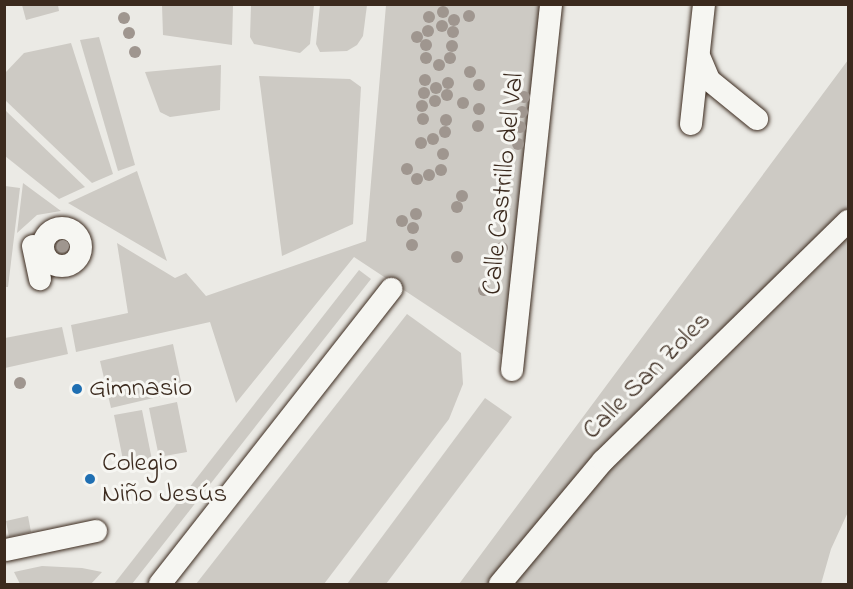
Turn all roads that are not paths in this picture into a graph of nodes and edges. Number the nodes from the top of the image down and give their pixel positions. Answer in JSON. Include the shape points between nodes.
{"nodes":[{"id":1,"x":551,"y":4,"type":"edge"},
{"id":2,"x":704,"y":4,"type":"edge"},
{"id":3,"x":699,"y":52,"type":"junction"},
{"id":4,"x":757,"y":119,"type":"dead end"},
{"id":5,"x":691,"y":124,"type":"dead end"},
{"id":6,"x":849,"y":221,"type":"edge"},
{"id":7,"x":33,"y":246,"type":"dead end"},
{"id":8,"x":40,"y":279,"type":"dead end"},
{"id":9,"x":391,"y":289,"type":"dead end"},
{"id":10,"x":512,"y":370,"type":"dead end"},
{"id":11,"x":96,"y":531,"type":"dead end"},
{"id":12,"x":6,"y":550,"type":"edge"},
{"id":13,"x":160,"y":585,"type":"edge"},
{"id":14,"x":500,"y":585,"type":"edge"}],
"edges":[{"from":1,"to":10,"type":"street","name":"Calle Castrillo del Val"},
{"from":2,"to":3,"type":"street"},
{"from":3,"to":4,"type":"street","via":[[709,80]]},
{"from":3,"to":5,"type":"street"},
{"from":6,"to":14,"type":"street","name":"Calle San Zoles","via":[[603,461]]},
{"from":7,"to":8,"type":"street"},
{"from":9,"to":13,"type":"street"},
{"from":11,"to":12,"type":"street"}]}
